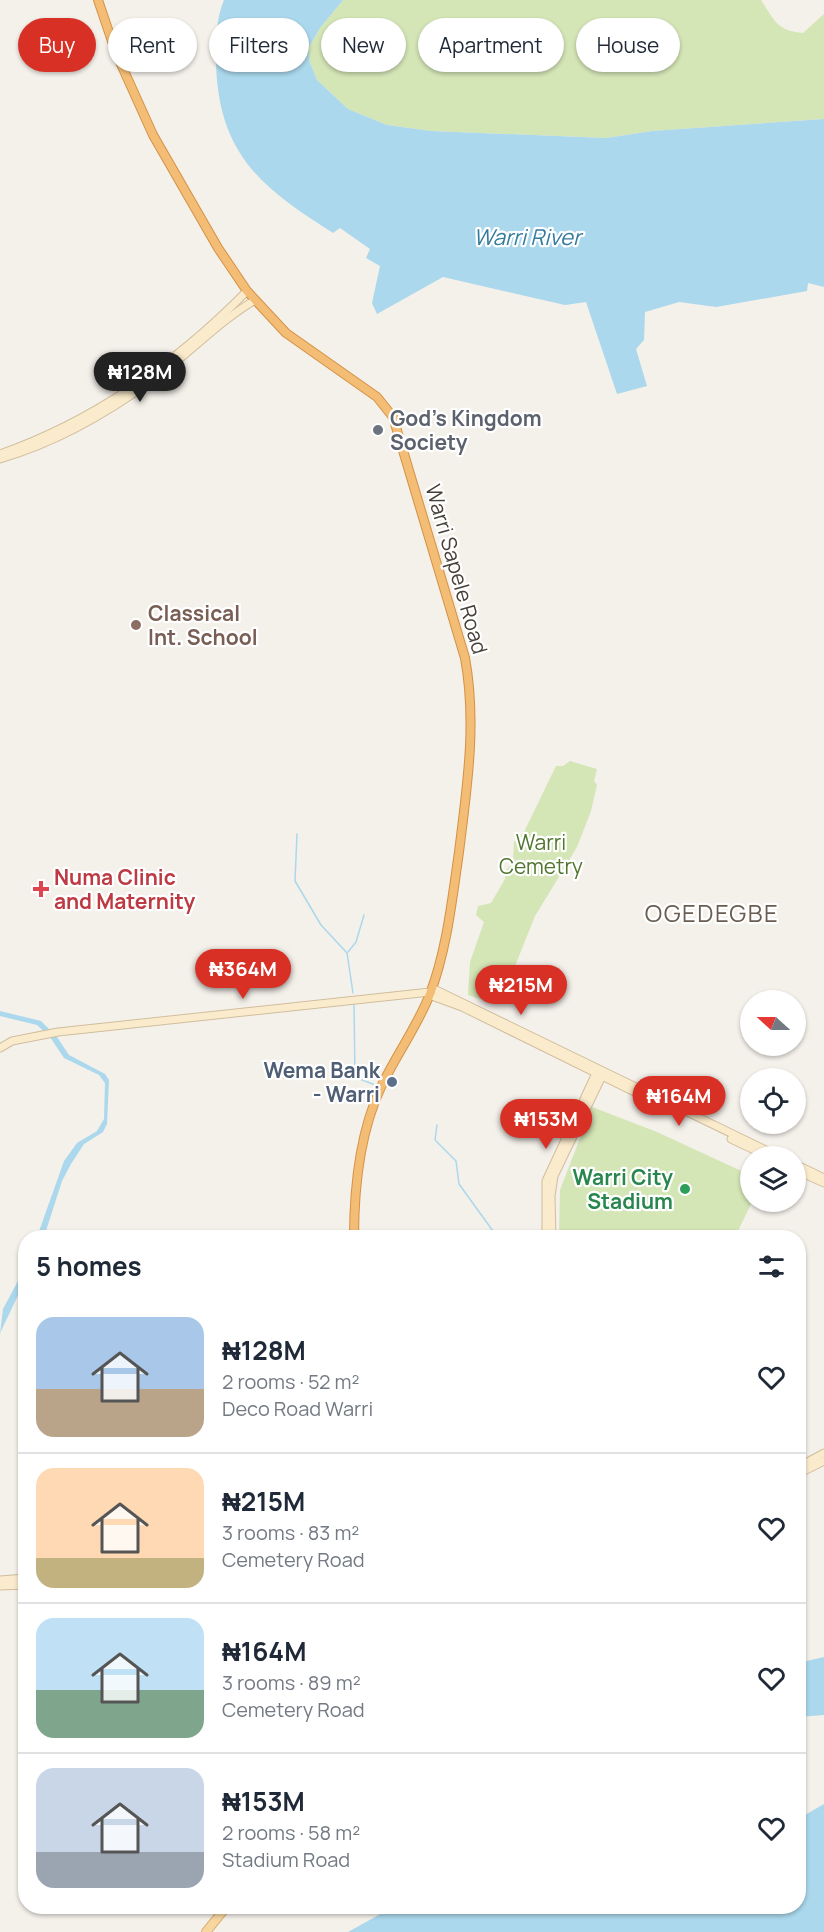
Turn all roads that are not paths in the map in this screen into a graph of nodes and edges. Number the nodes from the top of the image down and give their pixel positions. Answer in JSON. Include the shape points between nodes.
{"nodes":[{"id":1,"x":98,"y":0,"type":"edge"},
{"id":2,"x":247,"y":291,"type":"junction"},
{"id":3,"x":255,"y":300,"type":"junction"},
{"id":4,"x":0,"y":454,"type":"edge"},
{"id":5,"x":0,"y":459,"type":"edge"},
{"id":6,"x":430,"y":992,"type":"junction"},
{"id":7,"x":0,"y":1048,"type":"edge"},
{"id":8,"x":600,"y":1072,"type":"junction"},
{"id":9,"x":747,"y":1146,"type":"edge"},
{"id":10,"x":757,"y":1146,"type":"edge"},
{"id":11,"x":806,"y":1169,"type":"edge"},
{"id":12,"x":806,"y":1175,"type":"edge"},
{"id":13,"x":824,"y":1178,"type":"edge"},
{"id":14,"x":824,"y":1183,"type":"edge"},
{"id":15,"x":354,"y":1230,"type":"edge"},
{"id":16,"x":546,"y":1230,"type":"edge"},
{"id":17,"x":552,"y":1230,"type":"edge"},
{"id":18,"x":824,"y":1453,"type":"edge"},
{"id":19,"x":824,"y":1461,"type":"edge"},
{"id":20,"x":806,"y":1463,"type":"edge"},
{"id":21,"x":806,"y":1470,"type":"edge"},
{"id":22,"x":18,"y":1579,"type":"edge"},
{"id":23,"x":0,"y":1580,"type":"edge"},
{"id":24,"x":18,"y":1585,"type":"edge"},
{"id":25,"x":0,"y":1586,"type":"edge"},
{"id":26,"x":221,"y":1914,"type":"edge"},
{"id":27,"x":206,"y":1932,"type":"edge"}],
"edges":[{"from":1,"to":2,"type":"highway","name":"Warri Sapele Road","via":[[116,53],[153,135]]},
{"from":2,"to":3,"type":"highway","name":"Warri Sapele Road"},
{"from":2,"to":4,"type":"main road","via":[[118,398],[56,432]]},
{"from":3,"to":5,"type":"main road","via":[[121,402],[58,437]]},
{"from":3,"to":6,"type":"highway","name":"Warri Sapele Road","via":[[286,333],[387,407],[404,447],[461,642],[471,695],[471,750],[454,890],[441,959]]},
{"from":6,"to":7,"type":"main road","via":[[58,1032],[12,1041]]},
{"from":6,"to":8,"type":"main road"},
{"from":6,"to":15,"type":"highway","name":"Warri Sapele Road","via":[[381,1087],[368,1122],[355,1197]]},
{"from":8,"to":9,"type":"main road"},
{"from":8,"to":10,"type":"main road"},
{"from":8,"to":16,"type":"main road","via":[[546,1181]]},
{"from":8,"to":17,"type":"main road","via":[[554,1176]]},
{"from":11,"to":13,"type":"main road"},
{"from":12,"to":14,"type":"main road"},
{"from":18,"to":20,"type":"main road"},
{"from":19,"to":21,"type":"main road"},
{"from":22,"to":23,"type":"main road"},
{"from":24,"to":25,"type":"main road"},
{"from":26,"to":27,"type":"main road"}]}
